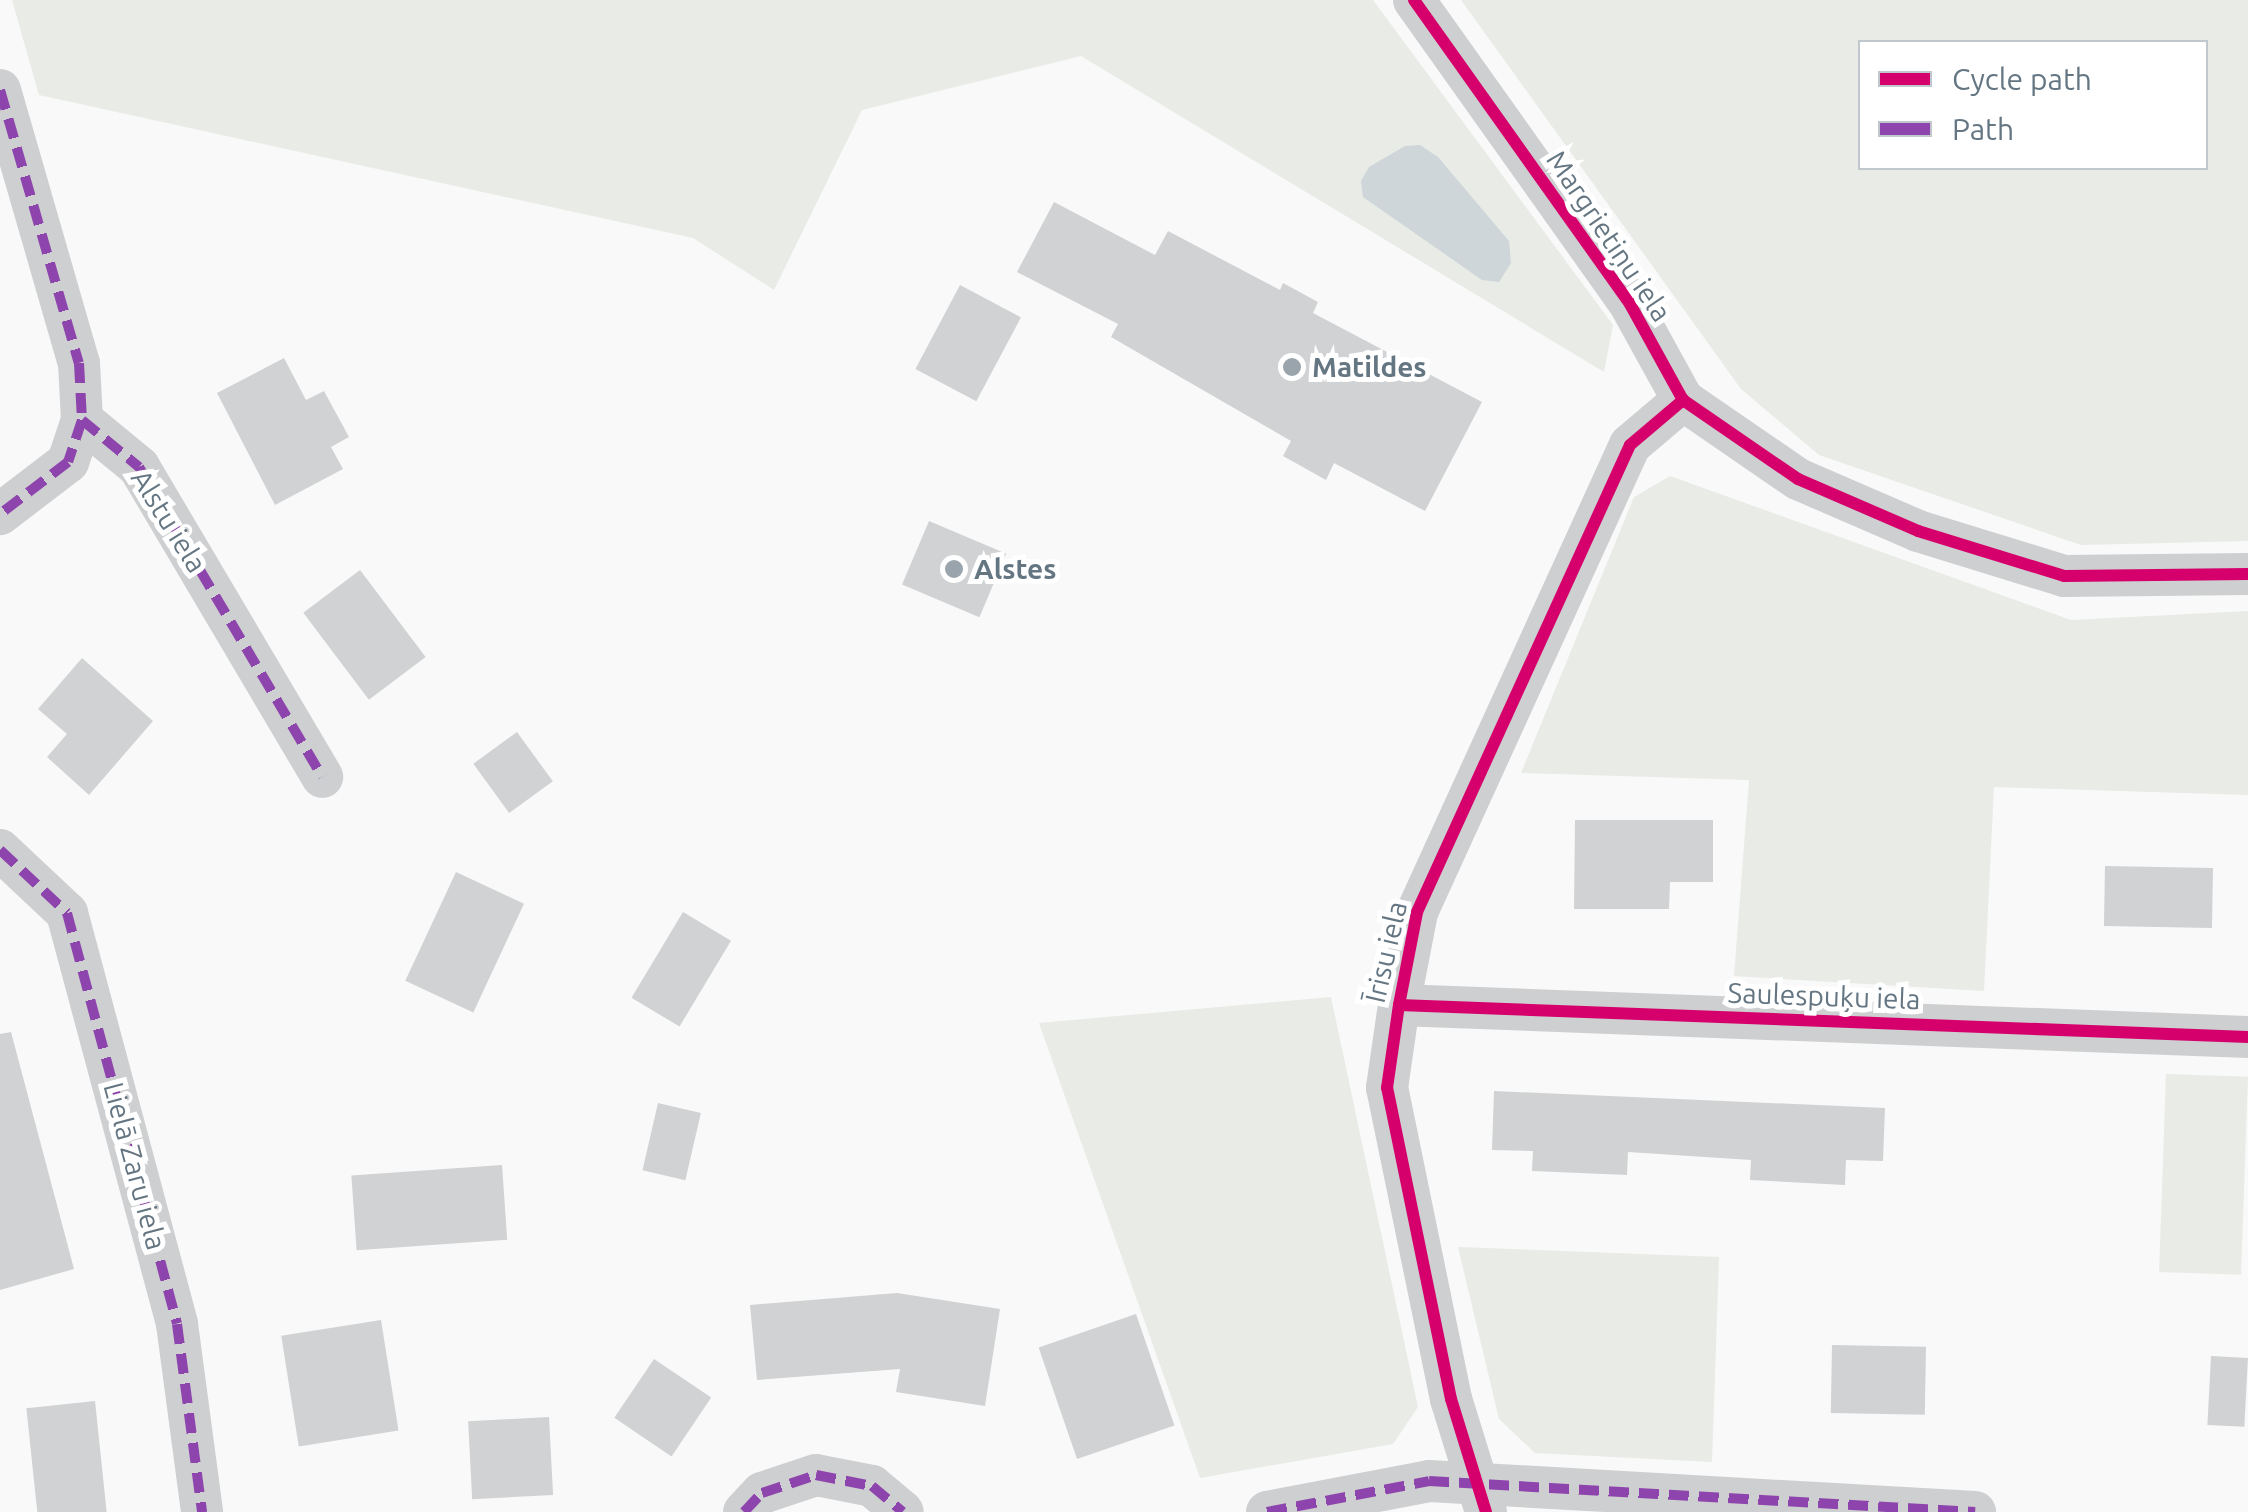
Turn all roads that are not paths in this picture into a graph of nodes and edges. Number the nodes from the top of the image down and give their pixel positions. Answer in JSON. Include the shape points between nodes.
{"nodes":[{"id":1,"x":1414,"y":0,"type":"edge"},
{"id":2,"x":0,"y":90,"type":"edge"},
{"id":3,"x":1682,"y":400,"type":"junction"},
{"id":4,"x":82,"y":420,"type":"junction"},
{"id":5,"x":0,"y":514,"type":"edge"},
{"id":6,"x":2248,"y":574,"type":"edge"},
{"id":7,"x":322,"y":777,"type":"dead end"},
{"id":8,"x":0,"y":850,"type":"edge"},
{"id":9,"x":1399,"y":1005,"type":"junction"},
{"id":10,"x":2248,"y":1037,"type":"edge"},
{"id":11,"x":1481,"y":1499,"type":"edge"},
{"id":12,"x":202,"y":1512,"type":"edge"},
{"id":13,"x":744,"y":1512,"type":"edge"},
{"id":14,"x":904,"y":1512,"type":"edge"},
{"id":15,"x":1266,"y":1512,"type":"edge"},
{"id":16,"x":1975,"y":1512,"type":"edge"}],
"edges":[{"from":1,"to":3,"type":"street","name":"Margrietiņu iela","via":[[1630,304]]},
{"from":2,"to":4,"type":"street","via":[[78,363]]},
{"from":3,"to":6,"type":"street","name":"Margrietiņu iela","via":[[1798,479],[1918,531],[2064,576]]},
{"from":3,"to":9,"type":"street","name":"Īrisu iela","via":[[1630,445],[1417,912]]},
{"from":4,"to":5,"type":"street","via":[[68,462]]},
{"from":4,"to":7,"type":"street","name":"Alstu iela","via":[[139,467]]},
{"from":8,"to":12,"type":"street","name":"Lielā Zaru iela","via":[[67,914],[177,1324]]},
{"from":9,"to":10,"type":"street","name":"Saulespuķu iela"},
{"from":9,"to":11,"type":"street","name":"Īrisu iela","via":[[1386,1088],[1451,1399]]},
{"from":11,"to":15,"type":"street","via":[[1430,1481]]},
{"from":11,"to":16,"type":"street"},
{"from":13,"to":14,"type":"street","via":[[762,1493],[816,1475],[872,1486]]}]}
